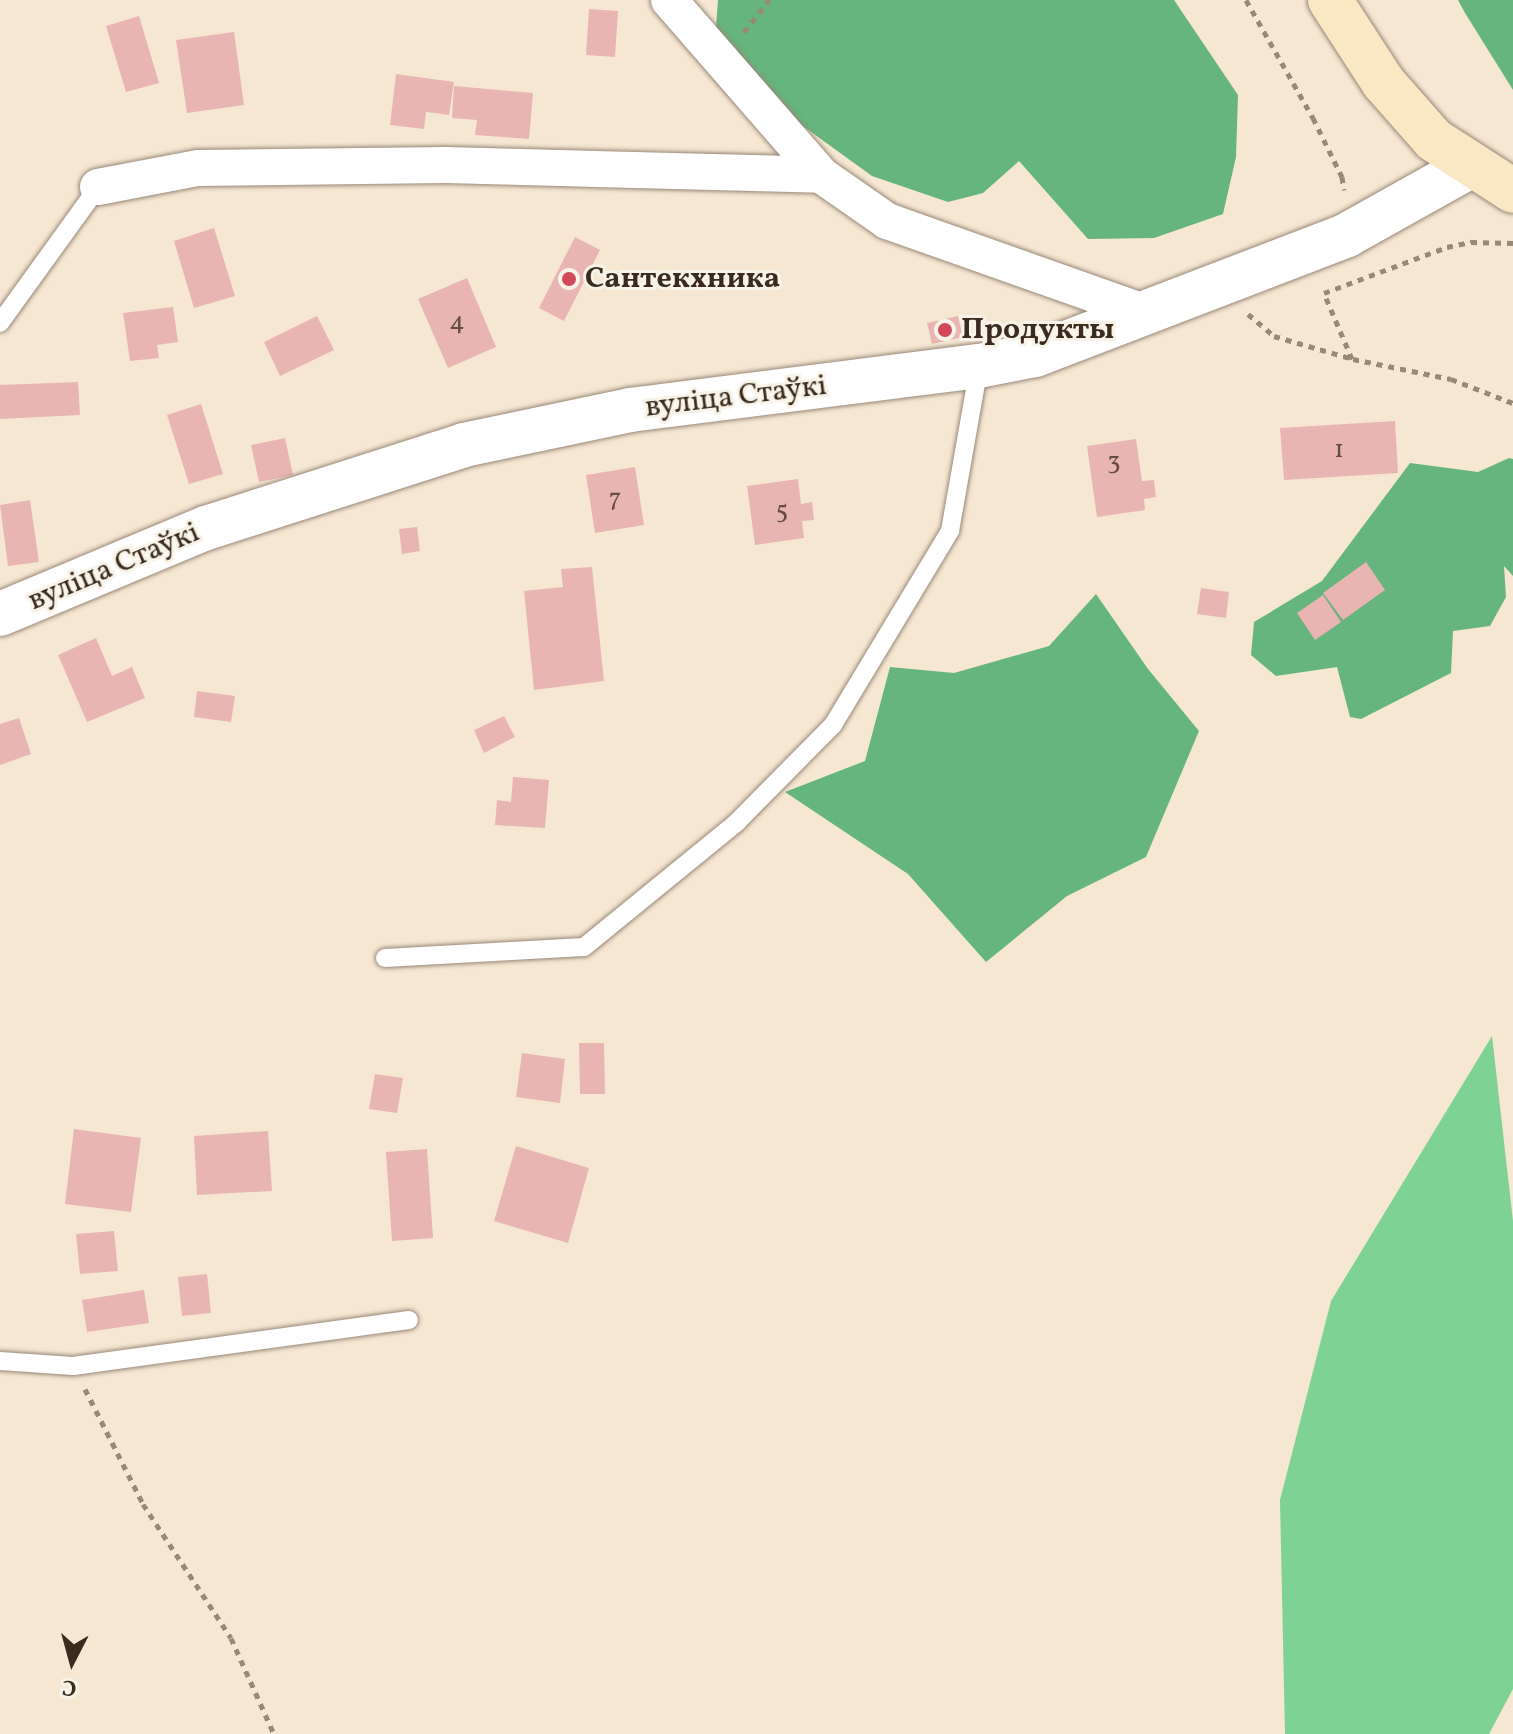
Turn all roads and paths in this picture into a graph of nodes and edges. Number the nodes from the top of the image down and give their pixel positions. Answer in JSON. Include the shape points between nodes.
{"nodes":[{"id":1,"x":669,"y":0,"type":"edge"},
{"id":2,"x":1246,"y":0,"type":"edge"},
{"id":3,"x":1330,"y":0,"type":"edge"},
{"id":4,"x":1472,"y":165,"type":"junction"},
{"id":5,"x":821,"y":175,"type":"junction"},
{"id":6,"x":98,"y":187,"type":"joint"},
{"id":7,"x":1513,"y":191,"type":"edge"},
{"id":8,"x":1347,"y":235,"type":"junction"},
{"id":9,"x":1513,"y":243,"type":"edge"},
{"id":10,"x":1214,"y":287,"type":"junction"},
{"id":11,"x":1144,"y":312,"type":"junction"},
{"id":12,"x":0,"y":323,"type":"edge"},
{"id":13,"x":1353,"y":359,"type":"junction"},
{"id":14,"x":979,"y":366,"type":"junction"},
{"id":15,"x":1513,"y":403,"type":"edge"},
{"id":16,"x":0,"y":614,"type":"edge"},
{"id":17,"x":385,"y":958,"type":"dead end"},
{"id":18,"x":409,"y":1320,"type":"dead end"},
{"id":19,"x":0,"y":1361,"type":"edge"},
{"id":20,"x":73,"y":1366,"type":"junction"},
{"id":21,"x":274,"y":1734,"type":"edge"}],
"edges":[{"from":1,"to":5,"type":"street"},
{"from":2,"to":8,"type":"path","via":[[1342,177]]},
{"from":3,"to":4,"type":"main road","via":[[1383,82],[1434,140]]},
{"from":4,"to":7,"type":"main road"},
{"from":4,"to":8,"type":"street","name":"вуліца Стаўкі"},
{"from":5,"to":6,"type":"street","via":[[446,165],[198,168]]},
{"from":5,"to":11,"type":"street","via":[[887,221]]},
{"from":6,"to":12,"type":"lane"},
{"from":8,"to":10,"type":"street","name":"вуліца Стаўкі"},
{"from":9,"to":13,"type":"path","via":[[1447,247],[1324,293]]},
{"from":10,"to":11,"type":"street","name":"вуліца Стаўкі"},
{"from":10,"to":13,"type":"path","via":[[1274,336]]},
{"from":11,"to":14,"type":"street","name":"вуліца Стаўкі","via":[[1035,355]]},
{"from":13,"to":15,"type":"path","via":[[1451,379]]},
{"from":14,"to":16,"type":"street","name":"вуліца Стаўкі","via":[[630,410],[464,445],[206,528]]},
{"from":14,"to":17,"type":"lane","via":[[950,531],[833,725],[737,822],[584,947]]},
{"from":18,"to":20,"type":"lane"},
{"from":19,"to":20,"type":"lane"},
{"from":20,"to":21,"type":"path","via":[[143,1504],[231,1638]]}]}
